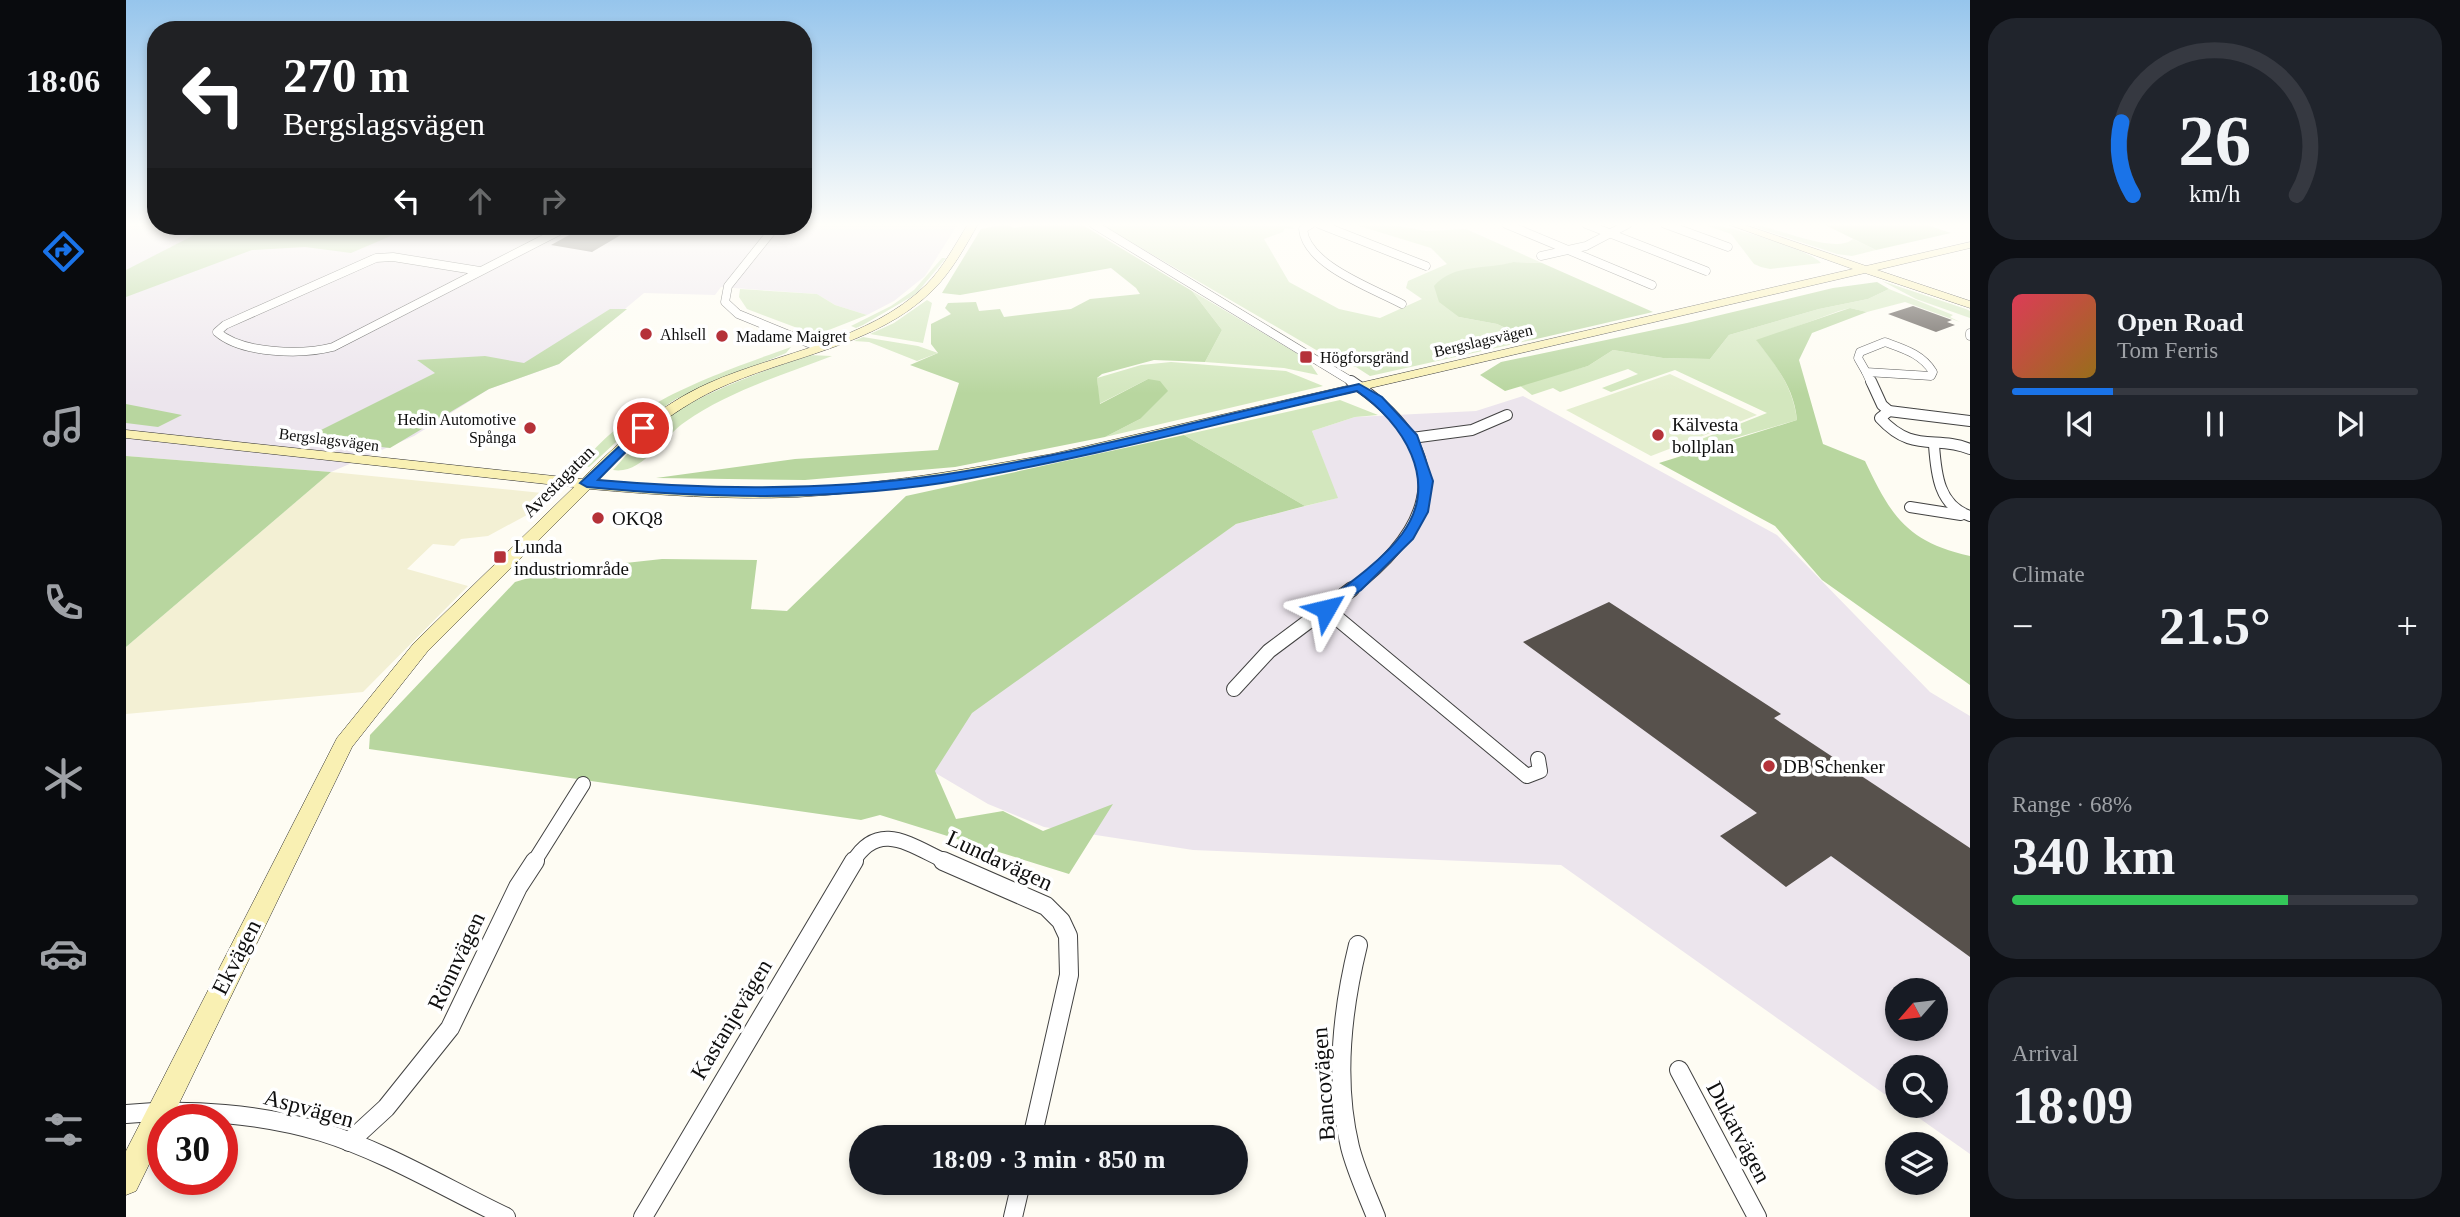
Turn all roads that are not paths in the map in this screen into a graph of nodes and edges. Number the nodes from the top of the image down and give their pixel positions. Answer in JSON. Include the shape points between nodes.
{"nodes":[{"id":1,"x":324,"y":281,"type":"edge"},
{"id":2,"x":461,"y":281,"type":"edge"},
{"id":3,"x":732,"y":281,"type":"edge"},
{"id":4,"x":935,"y":281,"type":"edge"},
{"id":5,"x":1186,"y":281,"type":"edge"},
{"id":6,"x":1359,"y":281,"type":"edge"},
{"id":7,"x":1642,"y":281,"type":"edge"},
{"id":8,"x":1818,"y":281,"type":"edge"},
{"id":9,"x":1897,"y":281,"type":"edge"},
{"id":10,"x":1652,"y":285,"type":"dead end"},
{"id":11,"x":1402,"y":304,"type":"dead end"},
{"id":12,"x":1970,"y":305,"type":"edge"},
{"id":13,"x":1896,"y":337,"type":"dead end"},
{"id":14,"x":1885,"y":342,"type":"junction"},
{"id":15,"x":816,"y":346,"type":"junction"},
{"id":16,"x":1866,"y":372,"type":"junction"},
{"id":17,"x":1359,"y":387,"type":"junction"},
{"id":18,"x":1889,"y":411,"type":"junction"},
{"id":19,"x":1507,"y":415,"type":"dead end"},
{"id":20,"x":1970,"y":421,"type":"edge"},
{"id":21,"x":126,"y":433,"type":"edge"},
{"id":22,"x":1412,"y":438,"type":"junction"},
{"id":23,"x":1934,"y":445,"type":"junction"},
{"id":24,"x":1970,"y":449,"type":"edge"},
{"id":25,"x":587,"y":483,"type":"junction"},
{"id":26,"x":1910,"y":507,"type":"dead end"},
{"id":27,"x":1966,"y":516,"type":"edge"},
{"id":28,"x":1326,"y":609,"type":"junction"},
{"id":29,"x":1234,"y":689,"type":"dead end"},
{"id":30,"x":350,"y":735,"type":"joint"},
{"id":31,"x":1538,"y":759,"type":"dead end"},
{"id":32,"x":583,"y":784,"type":"dead end"},
{"id":33,"x":863,"y":846,"type":"joint"},
{"id":34,"x":1358,"y":945,"type":"dead end"},
{"id":35,"x":1679,"y":1070,"type":"dead end"},
{"id":36,"x":162,"y":1104,"type":"edge"},
{"id":37,"x":147,"y":1112,"type":"edge"},
{"id":38,"x":126,"y":1114,"type":"edge"},
{"id":39,"x":238,"y":1117,"type":"edge"},
{"id":40,"x":1035,"y":1125,"type":"edge"},
{"id":41,"x":147,"y":1135,"type":"edge"},
{"id":42,"x":349,"y":1142,"type":"junction"},
{"id":43,"x":126,"y":1181,"type":"edge"},
{"id":44,"x":1018,"y":1195,"type":"edge"},
{"id":45,"x":506,"y":1217,"type":"edge"},
{"id":46,"x":643,"y":1217,"type":"edge"},
{"id":47,"x":1013,"y":1217,"type":"edge"},
{"id":48,"x":1377,"y":1217,"type":"edge"},
{"id":49,"x":1757,"y":1217,"type":"edge"}],
"edges":[{"from":1,"to":2,"type":"street","via":[[217,332],[225,339],[291,355],[311,354]]},
{"from":3,"to":15,"type":"street","via":[[724,302],[738,314]]},
{"from":4,"to":15,"type":"main road","name":"Avestagatan","via":[[898,312]]},
{"from":5,"to":17,"type":"street"},
{"from":6,"to":11,"type":"street"},
{"from":7,"to":10,"type":"street"},
{"from":8,"to":17,"type":"main road","name":"Bergslagsvägen"},
{"from":9,"to":12,"type":"main road"},
{"from":13,"to":14,"type":"street"},
{"from":14,"to":16,"type":"street","via":[[1860,352],[1858,358]]},
{"from":14,"to":16,"type":"street","via":[[1919,356],[1933,372],[1924,377]]},
{"from":15,"to":25,"type":"main road","name":"Avestagatan","via":[[735,375],[682,401],[643,428]]},
{"from":16,"to":18,"type":"street"},
{"from":17,"to":22,"type":"street","via":[[1378,400]]},
{"from":17,"to":25,"type":"main road","name":"Bergslagsvägen","via":[[1064,456],[940,479],[759,493]]},
{"from":18,"to":20,"type":"street"},
{"from":18,"to":23,"type":"street","via":[[1880,418],[1890,429]]},
{"from":19,"to":22,"type":"street","via":[[1472,430]]},
{"from":21,"to":25,"type":"main road","name":"Bergslagsvägen"},
{"from":22,"to":28,"type":"street","via":[[1426,481],[1420,512],[1408,536]]},
{"from":23,"to":24,"type":"street"},
{"from":23,"to":27,"type":"street","via":[[1938,484]]},
{"from":25,"to":30,"type":"main road","name":"Avestagatan","via":[[405,668]]},
{"from":26,"to":27,"type":"street"},
{"from":28,"to":29,"type":"street","via":[[1269,651]]},
{"from":28,"to":31,"type":"street","via":[[1527,776],[1540,771]]},
{"from":30,"to":36,"type":"main road","name":"Ekvägen"},
{"from":32,"to":42,"type":"street","name":"Rönnvägen","via":[[518,887],[450,1028],[386,1108]]},
{"from":33,"to":40,"type":"street","name":"Lundavägen","via":[[889,837],[1046,906],[1062,919],[1073,947]]},
{"from":33,"to":46,"type":"street","name":"Kastanjevägen"},
{"from":34,"to":48,"type":"street","name":"Bancovägen","via":[[1342,1020],[1345,1113],[1350,1144]]},
{"from":35,"to":49,"type":"street","name":"Dukatvägen"},
{"from":37,"to":38,"type":"street","name":"Aspvägen"},
{"from":39,"to":42,"type":"street","name":"Aspvägen","via":[[264,1119]]},
{"from":41,"to":43,"type":"main road","name":"Ekvägen"},
{"from":42,"to":45,"type":"street","name":"Aspvägen"},
{"from":44,"to":47,"type":"street"}]}
